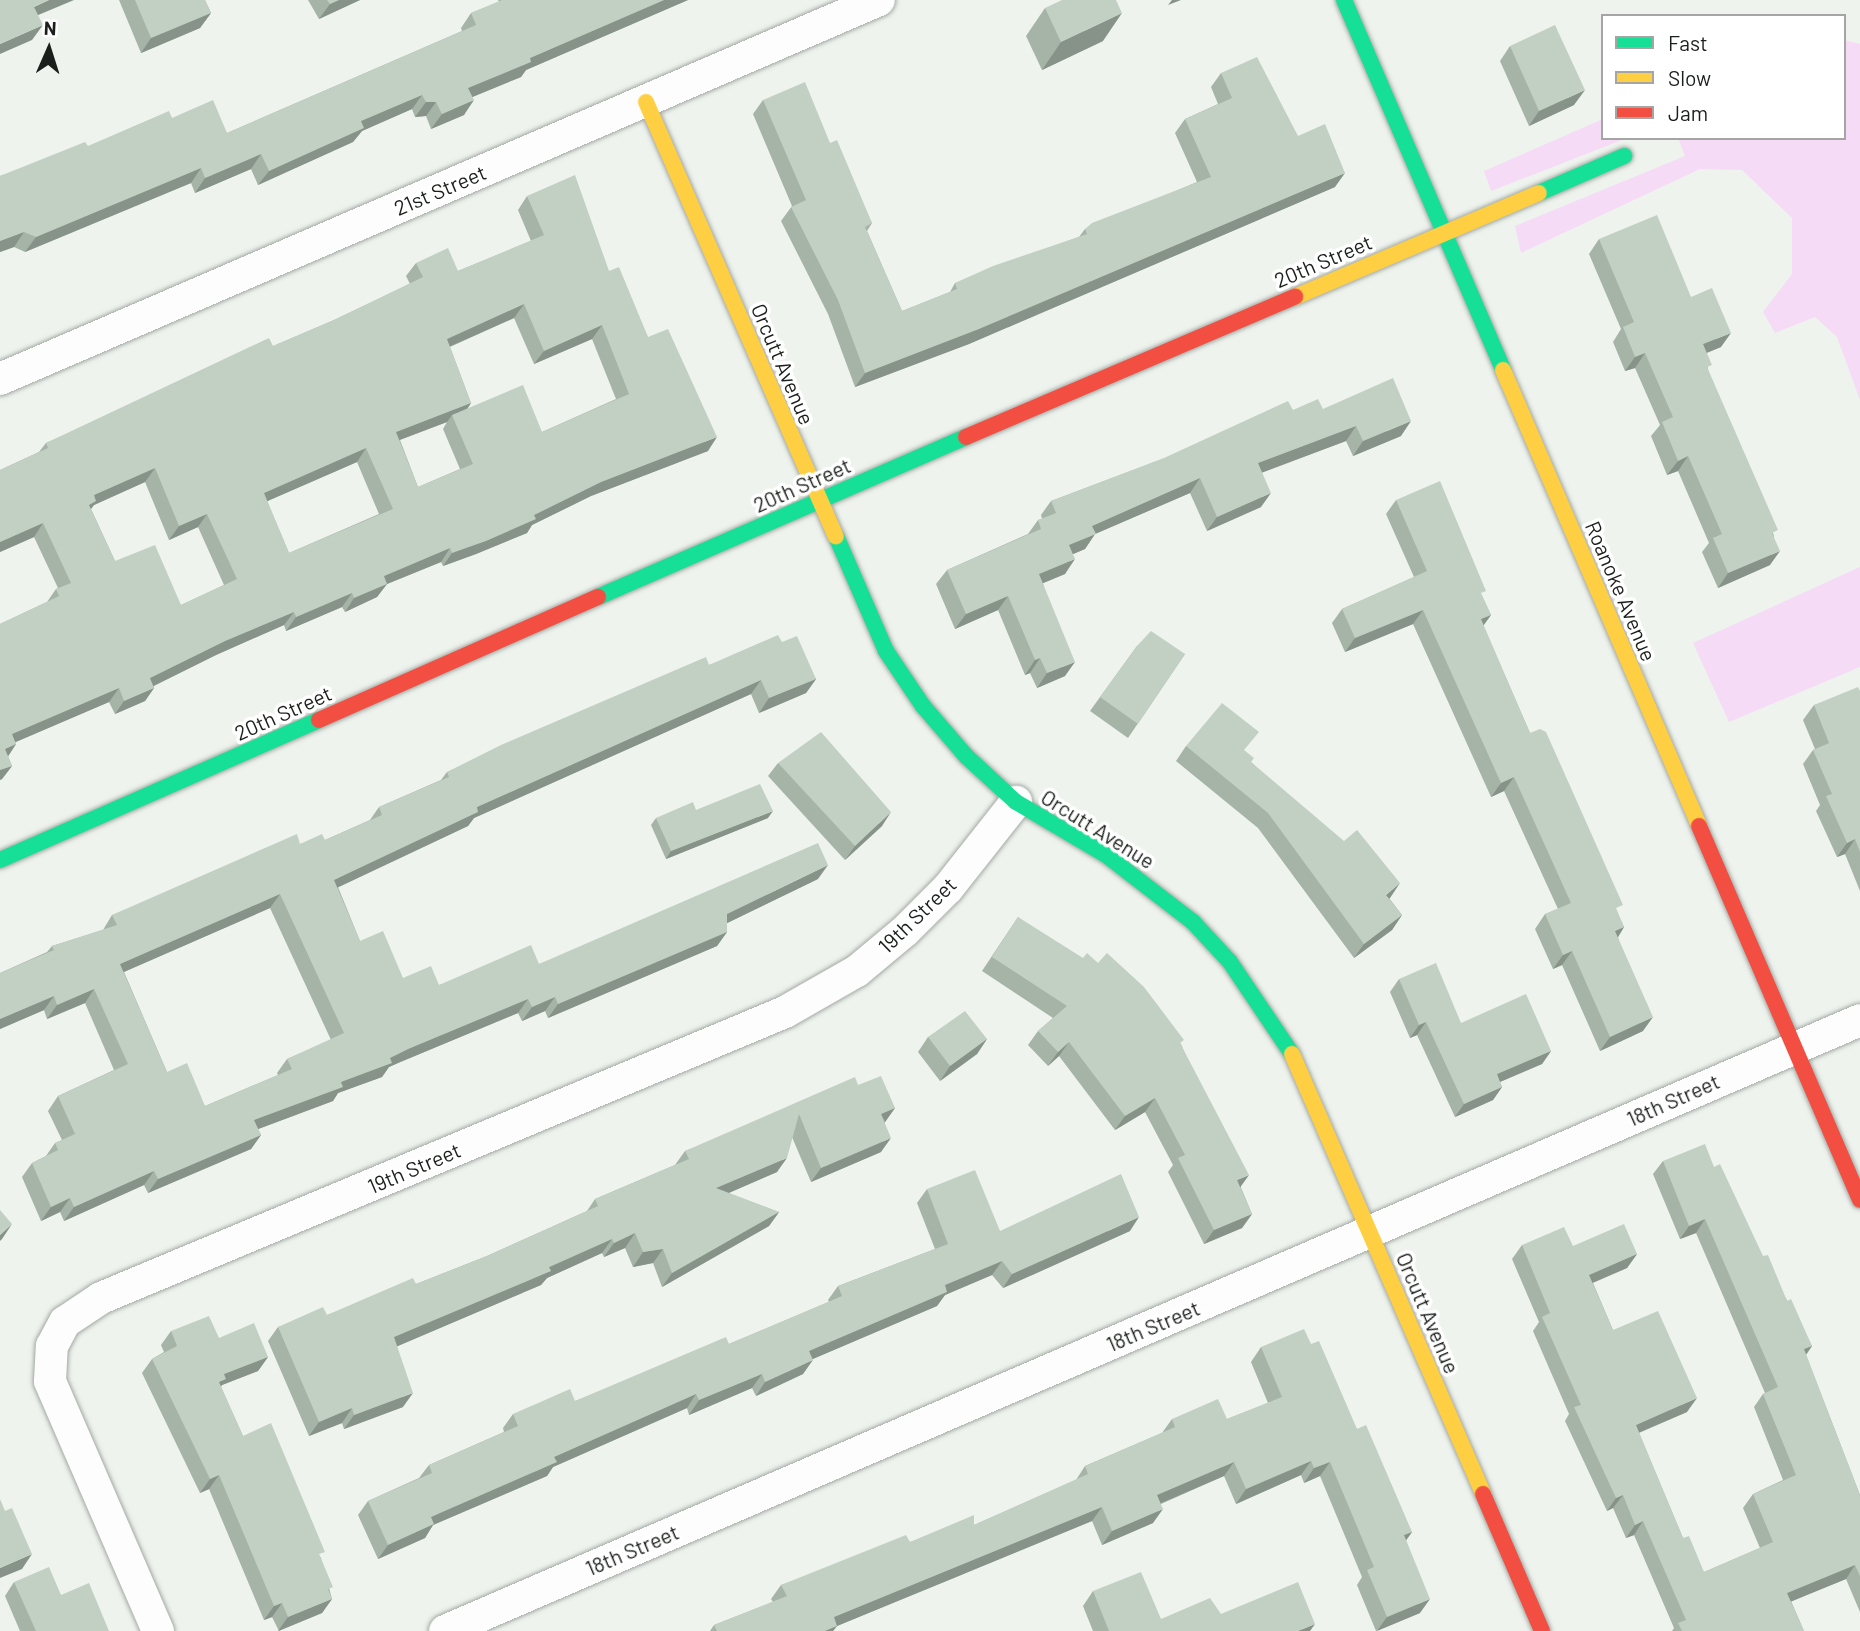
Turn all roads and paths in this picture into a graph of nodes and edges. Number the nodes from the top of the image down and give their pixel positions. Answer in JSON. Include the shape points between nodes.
{"nodes":[{"id":1,"x":879,"y":0,"type":"edge"},
{"id":2,"x":1344,"y":0,"type":"edge"},
{"id":3,"x":646,"y":102,"type":"junction"},
{"id":4,"x":1624,"y":156,"type":"dead end"},
{"id":5,"x":1444,"y":231,"type":"junction"},
{"id":6,"x":0,"y":379,"type":"edge"},
{"id":7,"x":819,"y":500,"type":"junction"},
{"id":8,"x":1016,"y":802,"type":"junction"},
{"id":9,"x":0,"y":860,"type":"edge"},
{"id":10,"x":1860,"y":1020,"type":"edge"},
{"id":11,"x":1794,"y":1047,"type":"junction"},
{"id":12,"x":1860,"y":1200,"type":"edge"},
{"id":13,"x":1370,"y":1232,"type":"junction"},
{"id":14,"x":158,"y":1631,"type":"edge"},
{"id":15,"x":445,"y":1631,"type":"edge"},
{"id":16,"x":1542,"y":1631,"type":"edge"}],
"edges":[{"from":1,"to":3,"type":"street","name":"21st Street"},
{"from":2,"to":5,"type":"street","name":"Roanoke Avenue"},
{"from":3,"to":6,"type":"street","name":"21st Street"},
{"from":3,"to":7,"type":"street","name":"Orcutt Avenue"},
{"from":4,"to":5,"type":"street","name":"20th Street"},
{"from":5,"to":7,"type":"street","name":"20th Street"},
{"from":5,"to":11,"type":"street","name":"Roanoke Avenue"},
{"from":7,"to":8,"type":"street","name":"Orcutt Avenue","via":[[886,651],[966,756]]},
{"from":7,"to":9,"type":"street","name":"20th Street"},
{"from":8,"to":13,"type":"street","name":"Orcutt Avenue","via":[[1140,878],[1193,922],[1230,962],[1298,1064]]},
{"from":8,"to":14,"type":"street","name":"19th Street","via":[[948,888],[905,931],[857,971],[785,1012],[101,1298],[65,1322],[52,1346],[50,1381]]},
{"from":10,"to":11,"type":"street","name":"18th Street"},
{"from":11,"to":12,"type":"street","name":"Roanoke Avenue"},
{"from":11,"to":13,"type":"street","name":"18th Street"},
{"from":13,"to":15,"type":"street","name":"18th Street"},
{"from":13,"to":16,"type":"street","name":"Orcutt Avenue"}]}
